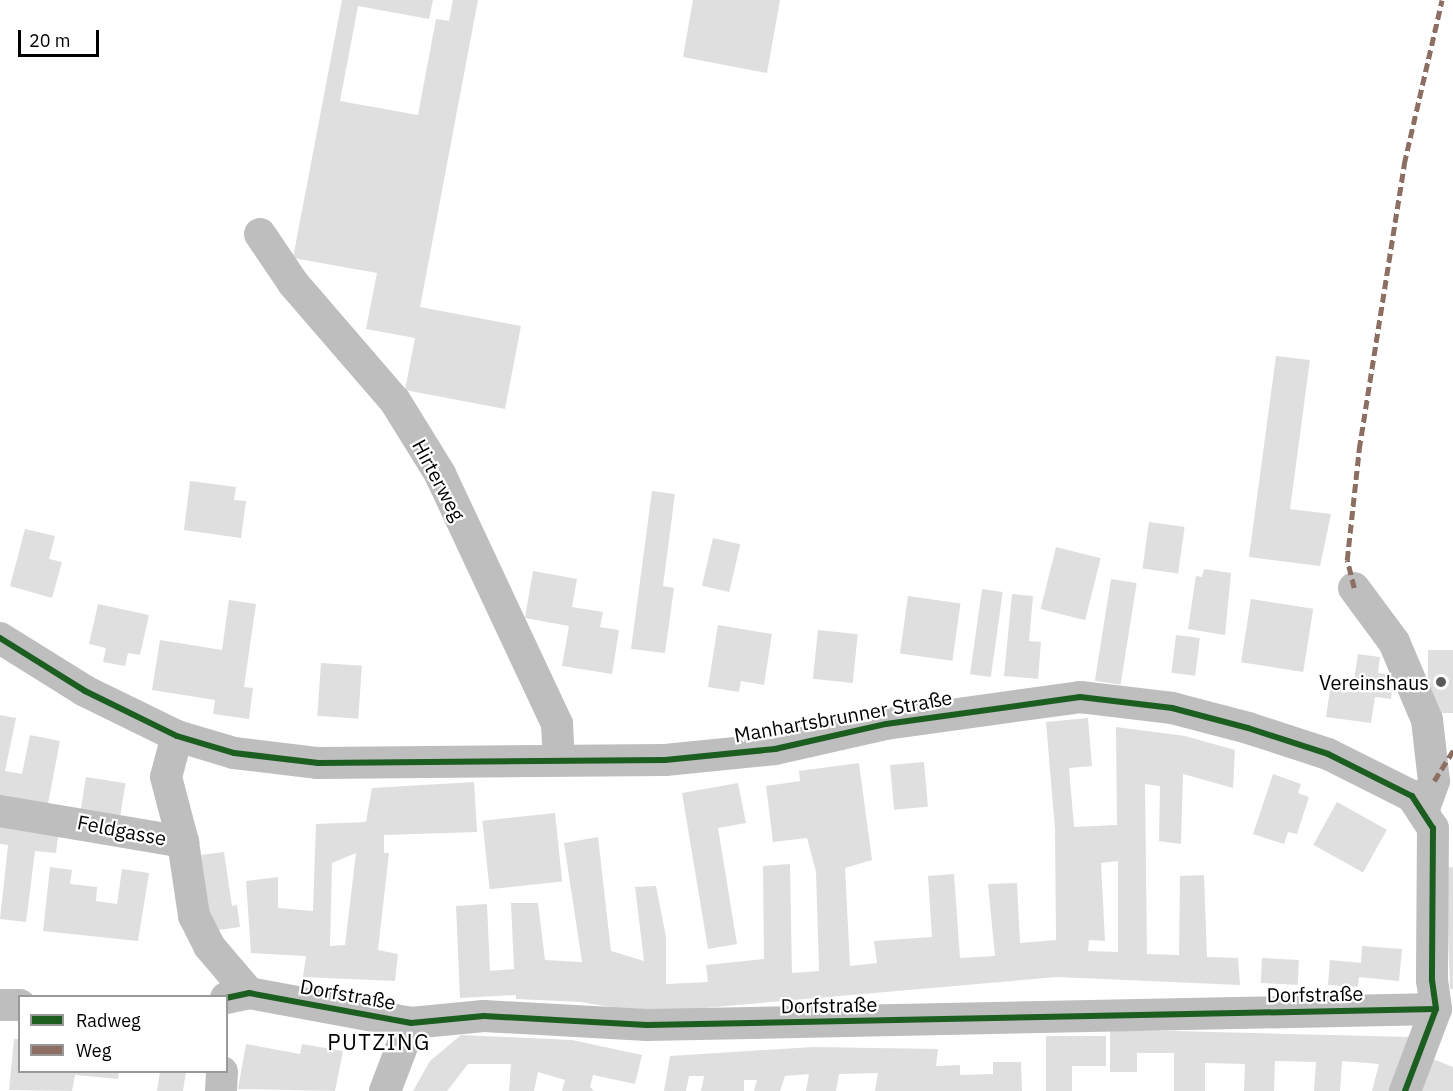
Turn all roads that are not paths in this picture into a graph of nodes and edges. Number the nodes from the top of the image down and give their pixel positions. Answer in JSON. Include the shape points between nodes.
{"nodes":[{"id":1,"x":260,"y":234,"type":"dead end"},
{"id":2,"x":1354,"y":588,"type":"dead end"},
{"id":3,"x":0,"y":638,"type":"edge"},
{"id":4,"x":177,"y":736,"type":"junction"},
{"id":5,"x":559,"y":758,"type":"junction"},
{"id":6,"x":0,"y":811,"type":"edge"},
{"id":7,"x":1423,"y":812,"type":"junction"},
{"id":8,"x":183,"y":842,"type":"junction"},
{"id":9,"x":233,"y":1003,"type":"edge"},
{"id":10,"x":0,"y":1005,"type":"edge"},
{"id":11,"x":18,"y":1005,"type":"edge"},
{"id":12,"x":1445,"y":1014,"type":"edge"},
{"id":13,"x":411,"y":1023,"type":"junction"},
{"id":14,"x":222,"y":1073,"type":"edge"},
{"id":15,"x":221,"y":1091,"type":"edge"},
{"id":16,"x":385,"y":1091,"type":"edge"},
{"id":17,"x":1405,"y":1091,"type":"edge"}],
"edges":[{"from":1,"to":5,"type":"street","name":"Hirterweg","via":[[293,283],[395,401],[440,474],[557,724]]},
{"from":2,"to":7,"type":"street","via":[[1394,642],[1427,720],[1434,781]]},
{"from":3,"to":4,"type":"street","name":"Manhartsbrunner Straße","via":[[85,691]]},
{"from":4,"to":5,"type":"street","name":"Manhartsbrunner Straße","via":[[234,753],[318,763]]},
{"from":4,"to":8,"type":"street","via":[[166,777]]},
{"from":5,"to":7,"type":"street","name":"Manhartsbrunner Straße","via":[[665,760],[775,749],[909,720],[1080,698],[1172,708],[1298,744],[1412,796]]},
{"from":6,"to":8,"type":"street","name":"Feldgasse"},
{"from":7,"to":12,"type":"street","name":"Manhartsbrunner Straße","via":[[1433,828],[1435,846],[1432,980]]},
{"from":8,"to":9,"type":"street","name":"Feldgasse","via":[[194,915]]},
{"from":9,"to":13,"type":"street","name":"Dorfstraße"},
{"from":10,"to":11,"type":"street"},
{"from":12,"to":13,"type":"street","name":"Dorfstraße","via":[[647,1025],[484,1016]]},
{"from":12,"to":17,"type":"street"},
{"from":13,"to":16,"type":"street"},
{"from":14,"to":15,"type":"street"}]}
